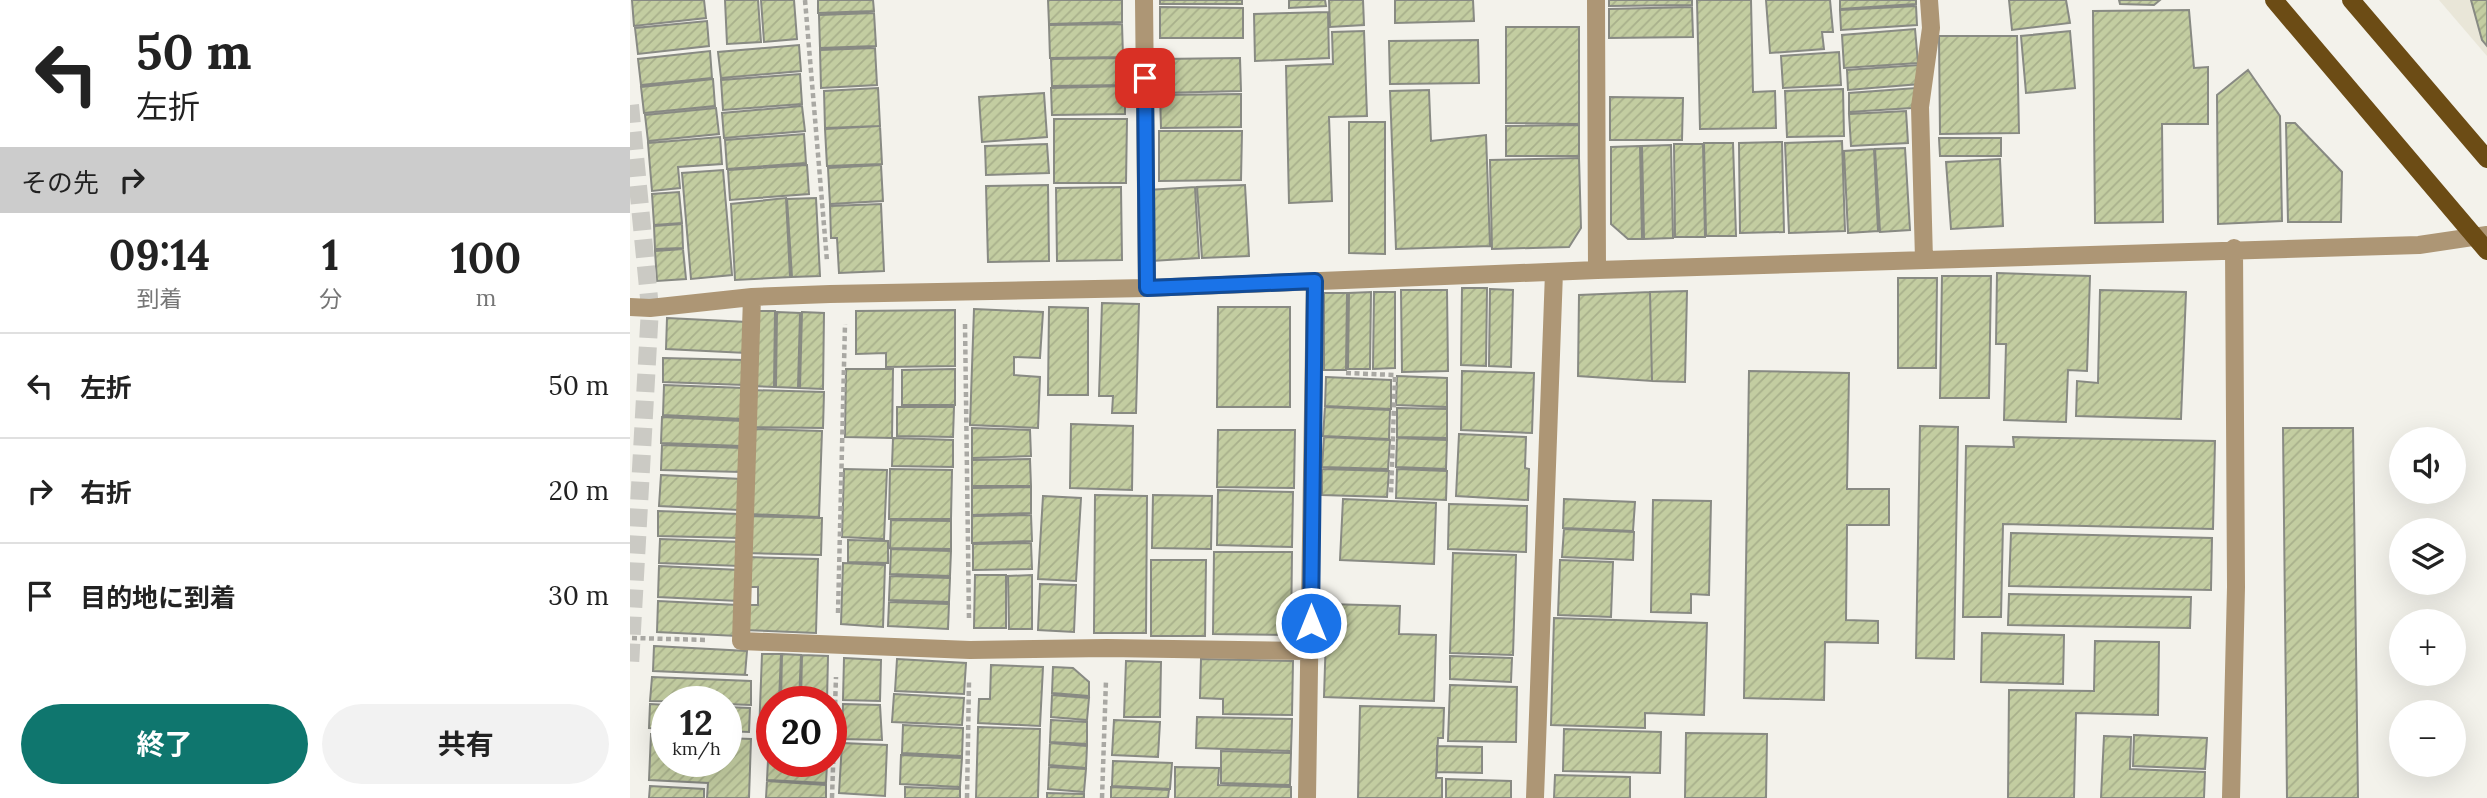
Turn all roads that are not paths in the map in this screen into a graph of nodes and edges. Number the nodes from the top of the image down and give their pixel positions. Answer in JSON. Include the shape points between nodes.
{"nodes":[{"id":1,"x":1144,"y":0,"type":"edge"},
{"id":2,"x":1596,"y":0,"type":"edge"},
{"id":3,"x":1929,"y":0,"type":"edge"},
{"id":4,"x":2274,"y":0,"type":"edge"},
{"id":5,"x":2351,"y":0,"type":"edge"},
{"id":6,"x":2487,"y":159,"type":"edge"},
{"id":7,"x":2483,"y":241,"type":"edge"},
{"id":8,"x":2234,"y":248,"type":"junction"},
{"id":9,"x":1924,"y":260,"type":"junction"},
{"id":10,"x":1597,"y":270,"type":"junction"},
{"id":11,"x":1554,"y":272,"type":"junction"},
{"id":12,"x":1315,"y":281,"type":"junction"},
{"id":13,"x":1147,"y":288,"type":"junction"},
{"id":14,"x":752,"y":298,"type":"junction"},
{"id":15,"x":630,"y":307,"type":"edge"},
{"id":16,"x":1310,"y":651,"type":"junction"},
{"id":17,"x":1307,"y":798,"type":"edge"},
{"id":18,"x":1535,"y":798,"type":"edge"},
{"id":19,"x":2231,"y":798,"type":"edge"}],
"edges":[{"from":1,"to":13,"type":"street"},
{"from":2,"to":10,"type":"street"},
{"from":3,"to":9,"type":"street","via":[[1931,28],[1920,107]]},
{"from":4,"to":7,"type":"main road"},
{"from":5,"to":6,"type":"main road"},
{"from":7,"to":8,"type":"street"},
{"from":8,"to":9,"type":"street"},
{"from":8,"to":19,"type":"street","via":[[2236,587]]},
{"from":9,"to":10,"type":"street"},
{"from":10,"to":11,"type":"street"},
{"from":11,"to":12,"type":"street"},
{"from":11,"to":18,"type":"street"},
{"from":12,"to":13,"type":"street"},
{"from":12,"to":16,"type":"street"},
{"from":13,"to":14,"type":"street"},
{"from":14,"to":15,"type":"street"},
{"from":14,"to":16,"type":"street","via":[[741,641],[970,650]]},
{"from":16,"to":17,"type":"street"}]}
